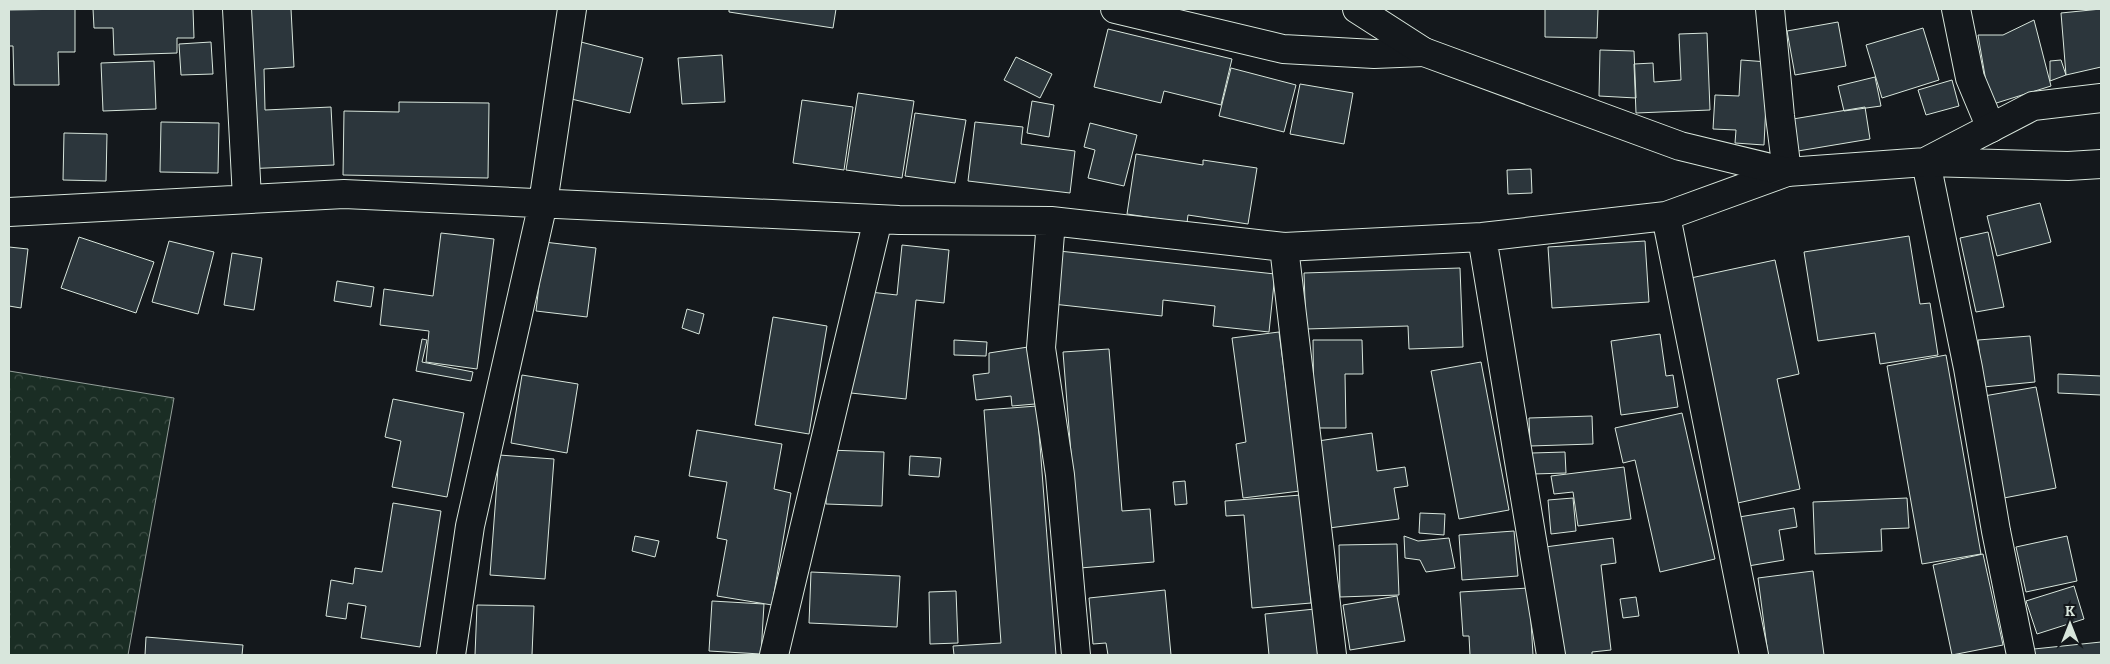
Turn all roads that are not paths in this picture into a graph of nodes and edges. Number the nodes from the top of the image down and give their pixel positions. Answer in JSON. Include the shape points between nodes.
{"nodes":[{"id":1,"x":237,"y":9,"type":"edge"},
{"id":2,"x":572,"y":9,"type":"edge"},
{"id":3,"x":1116,"y":9,"type":"edge"},
{"id":4,"x":1357,"y":9,"type":"edge"},
{"id":5,"x":1770,"y":9,"type":"edge"},
{"id":6,"x":1956,"y":9,"type":"edge"},
{"id":7,"x":1424,"y":52,"type":"junction"},
{"id":8,"x":2101,"y":98,"type":"edge"},
{"id":9,"x":1991,"y":128,"type":"junction"},
{"id":10,"x":1926,"y":162,"type":"junction"},
{"id":11,"x":2101,"y":164,"type":"edge"},
{"id":12,"x":1787,"y":172,"type":"junction"},
{"id":13,"x":247,"y":198,"type":"junction"},
{"id":14,"x":543,"y":203,"type":"junction"},
{"id":15,"x":9,"y":212,"type":"edge"},
{"id":16,"x":1666,"y":216,"type":"junction"},
{"id":17,"x":878,"y":219,"type":"junction"},
{"id":18,"x":1051,"y":221,"type":"junction"},
{"id":19,"x":1482,"y":237,"type":"junction"},
{"id":20,"x":1284,"y":247,"type":"junction"},
{"id":21,"x":450,"y":655,"type":"edge"},
{"id":22,"x":774,"y":655,"type":"edge"},
{"id":23,"x":1076,"y":655,"type":"edge"},
{"id":24,"x":1332,"y":655,"type":"edge"},
{"id":25,"x":1551,"y":655,"type":"edge"},
{"id":26,"x":1754,"y":655,"type":"edge"},
{"id":27,"x":2021,"y":655,"type":"edge"}],
"edges":[{"from":1,"to":13,"type":"street"},
{"from":2,"to":14,"type":"street"},
{"from":3,"to":7,"type":"street","via":[[1283,49],[1374,54]]},
{"from":4,"to":7,"type":"street"},
{"from":5,"to":12,"type":"street"},
{"from":6,"to":9,"type":"street","via":[[1970,78]]},
{"from":7,"to":12,"type":"street","via":[[1680,146]]},
{"from":8,"to":9,"type":"street","via":[[2032,106]]},
{"from":9,"to":10,"type":"street"},
{"from":10,"to":11,"type":"street"},
{"from":10,"to":12,"type":"street"},
{"from":10,"to":27,"type":"street"},
{"from":12,"to":16,"type":"street"},
{"from":13,"to":14,"type":"street","via":[[344,194]]},
{"from":13,"to":15,"type":"street"},
{"from":14,"to":17,"type":"street"},
{"from":14,"to":21,"type":"street","via":[[470,526]]},
{"from":16,"to":19,"type":"street"},
{"from":16,"to":26,"type":"street"},
{"from":17,"to":18,"type":"street"},
{"from":17,"to":22,"type":"street"},
{"from":18,"to":20,"type":"street"},
{"from":18,"to":23,"type":"street","via":[[1041,348],[1060,476]]},
{"from":19,"to":20,"type":"street"},
{"from":19,"to":25,"type":"street"},
{"from":20,"to":24,"type":"street"}]}
